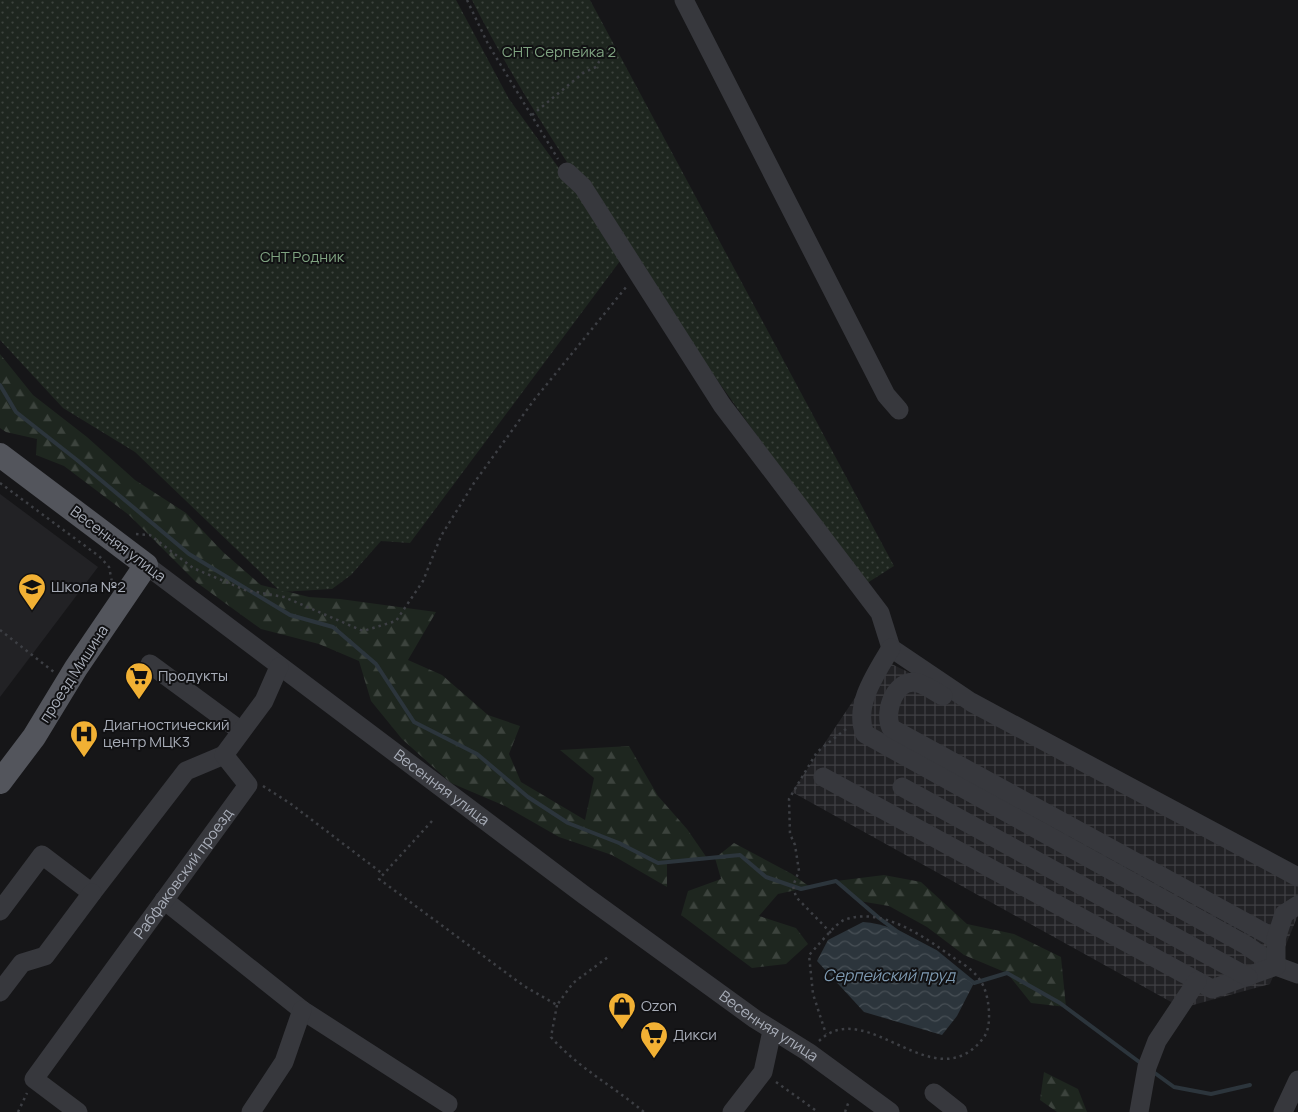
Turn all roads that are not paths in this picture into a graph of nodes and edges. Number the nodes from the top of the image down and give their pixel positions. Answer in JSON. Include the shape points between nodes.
{"nodes":[{"id":1,"x":684,"y":0,"type":"edge"},
{"id":2,"x":567,"y":172,"type":"road end"},
{"id":3,"x":899,"y":410,"type":"dead end"},
{"id":4,"x":0,"y":455,"type":"edge"},
{"id":5,"x":146,"y":565,"type":"junction"},
{"id":6,"x":891,"y":648,"type":"junction"},
{"id":7,"x":150,"y":664,"type":"dead end"},
{"id":8,"x":279,"y":668,"type":"junction"},
{"id":9,"x":971,"y":702,"type":"junction"},
{"id":10,"x":241,"y":731,"type":"junction"},
{"id":11,"x":224,"y":755,"type":"junction"},
{"id":12,"x":823,"y":777,"type":"dead end"},
{"id":13,"x":0,"y":782,"type":"edge"},
{"id":14,"x":902,"y":787,"type":"dead end"},
{"id":15,"x":1298,"y":877,"type":"edge"},
{"id":16,"x":92,"y":893,"type":"junction"},
{"id":17,"x":164,"y":900,"type":"junction"},
{"id":18,"x":1298,"y":905,"type":"edge"},
{"id":19,"x":0,"y":911,"type":"edge"},
{"id":20,"x":1276,"y":939,"type":"junction"},
{"id":21,"x":1276,"y":966,"type":"junction"},
{"id":22,"x":1298,"y":974,"type":"edge"},
{"id":23,"x":1248,"y":977,"type":"junction"},
{"id":24,"x":1197,"y":981,"type":"junction"},
{"id":25,"x":0,"y":992,"type":"edge"},
{"id":26,"x":302,"y":1010,"type":"junction"},
{"id":27,"x":772,"y":1031,"type":"junction"},
{"id":28,"x":1298,"y":1080,"type":"edge"},
{"id":29,"x":934,"y":1093,"type":"dead end"},
{"id":30,"x":448,"y":1104,"type":"dead end"},
{"id":31,"x":78,"y":1112,"type":"edge"},
{"id":32,"x":251,"y":1112,"type":"edge"},
{"id":33,"x":732,"y":1112,"type":"edge"},
{"id":34,"x":890,"y":1112,"type":"edge"},
{"id":35,"x":958,"y":1112,"type":"edge"},
{"id":36,"x":1139,"y":1112,"type":"edge"},
{"id":37,"x":1283,"y":1112,"type":"edge"}],
"edges":[{"from":1,"to":3,"type":"street","via":[[886,395]]},
{"from":2,"to":6,"type":"street","via":[[583,187],[722,405],[880,614]]},
{"from":4,"to":5,"type":"main road","name":"Весенняя улица"},
{"from":5,"to":8,"type":"street","name":"Весенняя улица"},
{"from":5,"to":13,"type":"main road","name":"проезд Мишина","via":[[34,737]]},
{"from":6,"to":9,"type":"street"},
{"from":6,"to":21,"type":"street","via":[[861,711],[860,724],[865,734],[1246,945]]},
{"from":7,"to":10,"type":"street"},
{"from":8,"to":10,"type":"street","via":[[264,701]]},
{"from":8,"to":27,"type":"street","name":"Весенняя улица"},
{"from":9,"to":15,"type":"street"},
{"from":9,"to":20,"type":"street","via":[[944,696],[917,682],[908,683],[897,690],[888,708],[887,719],[891,728]]},
{"from":10,"to":11,"type":"street"},
{"from":11,"to":16,"type":"street","via":[[186,771]]},
{"from":11,"to":17,"type":"street","name":"Рабфаковский проезд","via":[[248,785]]},
{"from":12,"to":24,"type":"street"},
{"from":14,"to":23,"type":"street"},
{"from":16,"to":19,"type":"street","via":[[42,855]]},
{"from":16,"to":25,"type":"street","via":[[45,956],[22,963]]},
{"from":17,"to":26,"type":"street"},
{"from":17,"to":31,"type":"street","name":"Рабфаковский проезд","via":[[34,1079]]},
{"from":18,"to":20,"type":"street","via":[[1284,914]]},
{"from":20,"to":21,"type":"street"},
{"from":21,"to":22,"type":"street"},
{"from":21,"to":23,"type":"street"},
{"from":23,"to":24,"type":"street","via":[[1212,989]]},
{"from":24,"to":36,"type":"street","via":[[1158,1041],[1148,1067]]},
{"from":26,"to":30,"type":"street"},
{"from":26,"to":32,"type":"street","via":[[284,1062]]},
{"from":27,"to":33,"type":"street","via":[[763,1072]]},
{"from":27,"to":34,"type":"street","name":"Весенняя улица","via":[[808,1052]]},
{"from":28,"to":37,"type":"street"},
{"from":29,"to":35,"type":"street"}]}
